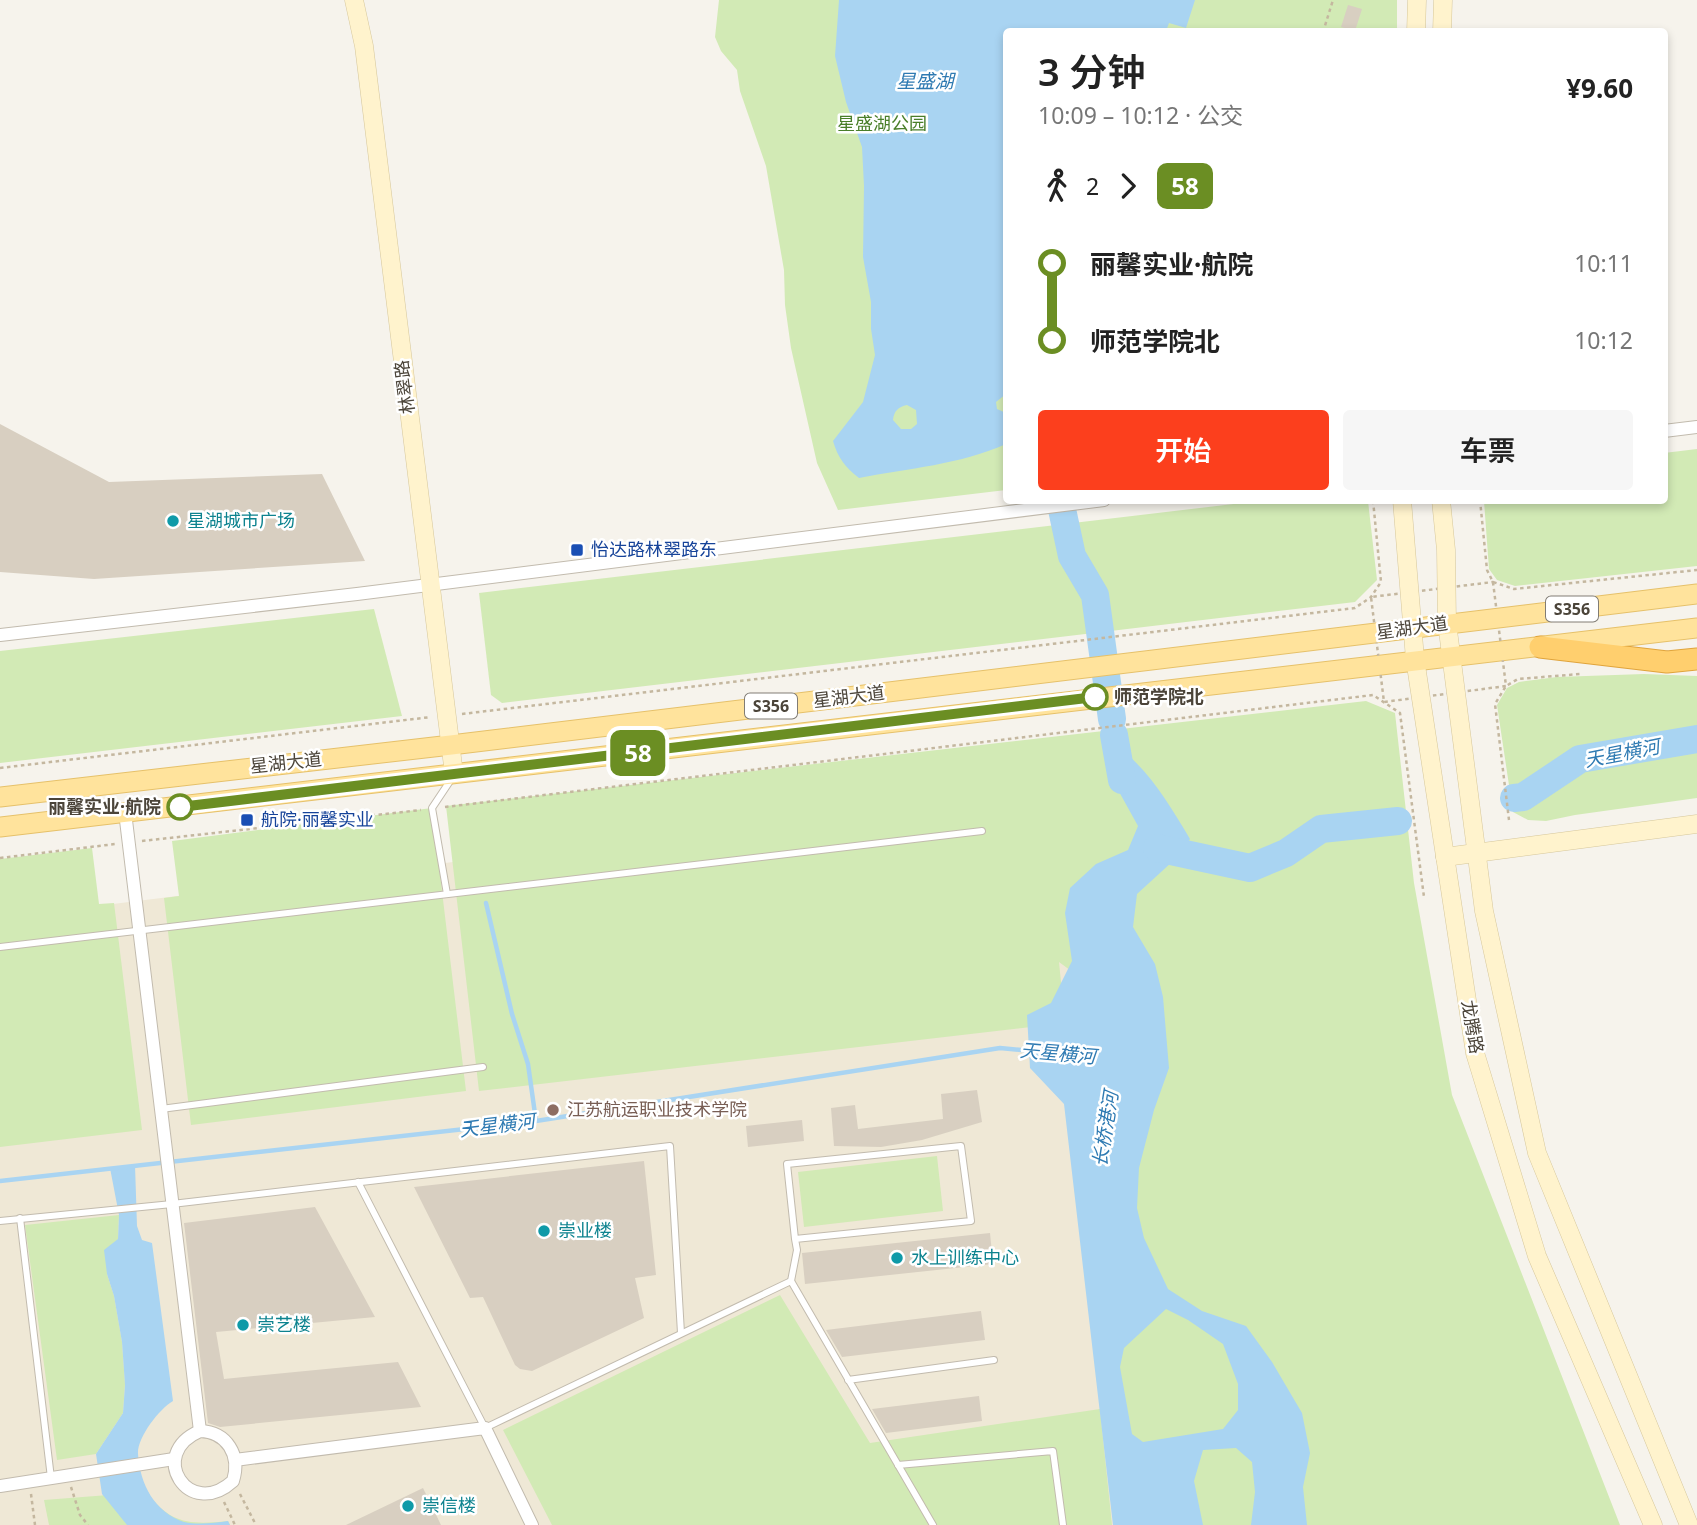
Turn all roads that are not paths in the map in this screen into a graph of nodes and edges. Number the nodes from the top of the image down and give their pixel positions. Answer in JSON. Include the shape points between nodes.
{"nodes":[{"id":1,"x":354,"y":0,"type":"edge"},
{"id":2,"x":1417,"y":0,"type":"edge"},
{"id":3,"x":1443,"y":0,"type":"edge"},
{"id":4,"x":1416,"y":28,"type":"edge"},
{"id":5,"x":1442,"y":28,"type":"edge"},
{"id":6,"x":1697,"y":427,"type":"edge"},
{"id":7,"x":1668,"y":431,"type":"edge"},
{"id":8,"x":1073,"y":504,"type":"edge"},
{"id":9,"x":1402,"y":504,"type":"edge"},
{"id":10,"x":1441,"y":504,"type":"edge"},
{"id":11,"x":429,"y":585,"type":"junction"},
{"id":12,"x":1697,"y":594,"type":"edge"},
{"id":13,"x":1447,"y":623,"type":"junction"},
{"id":14,"x":1697,"y":628,"type":"edge"},
{"id":15,"x":1412,"y":629,"type":"junction"},
{"id":16,"x":0,"y":635,"type":"edge"},
{"id":17,"x":1540,"y":647,"type":"junction"},
{"id":18,"x":1452,"y":656,"type":"junction"},
{"id":19,"x":1415,"y":659,"type":"junction"},
{"id":20,"x":1697,"y":659,"type":"edge"},
{"id":21,"x":451,"y":745,"type":"junction"},
{"id":22,"x":454,"y":774,"type":"junction"},
{"id":23,"x":0,"y":797,"type":"edge"},
{"id":24,"x":125,"y":813,"type":"junction"},
{"id":25,"x":1697,"y":824,"type":"edge"},
{"id":26,"x":0,"y":827,"type":"edge"},
{"id":27,"x":982,"y":831,"type":"dead end"},
{"id":28,"x":1477,"y":852,"type":"junction"},
{"id":29,"x":1445,"y":857,"type":"junction"},
{"id":30,"x":447,"y":894,"type":"junction"},
{"id":31,"x":139,"y":931,"type":"junction"},
{"id":32,"x":0,"y":947,"type":"edge"},
{"id":33,"x":483,"y":1067,"type":"dead end"},
{"id":34,"x":161,"y":1109,"type":"junction"},
{"id":35,"x":358,"y":1182,"type":"junction"},
{"id":36,"x":172,"y":1204,"type":"junction"},
{"id":37,"x":20,"y":1218,"type":"junction"},
{"id":38,"x":0,"y":1221,"type":"edge"},
{"id":39,"x":795,"y":1239,"type":"junction"},
{"id":40,"x":791,"y":1280,"type":"junction"},
{"id":41,"x":681,"y":1333,"type":"junction"},
{"id":42,"x":994,"y":1360,"type":"dead end"},
{"id":43,"x":848,"y":1380,"type":"junction"},
{"id":44,"x":485,"y":1428,"type":"junction"},
{"id":45,"x":200,"y":1431,"type":"junction"},
{"id":46,"x":174,"y":1460,"type":"junction"},
{"id":47,"x":236,"y":1460,"type":"junction"},
{"id":48,"x":898,"y":1465,"type":"junction"},
{"id":49,"x":51,"y":1478,"type":"junction"},
{"id":50,"x":0,"y":1486,"type":"edge"},
{"id":51,"x":532,"y":1525,"type":"edge"},
{"id":52,"x":933,"y":1525,"type":"edge"},
{"id":53,"x":1063,"y":1525,"type":"edge"},
{"id":54,"x":1653,"y":1525,"type":"edge"},
{"id":55,"x":1689,"y":1525,"type":"edge"}],
"edges":[{"from":1,"to":11,"type":"main road","name":"林翠路","via":[[364,46]]},
{"from":2,"to":4,"type":"main road"},
{"from":3,"to":5,"type":"main road"},
{"from":6,"to":7,"type":"street"},
{"from":8,"to":11,"type":"street"},
{"from":9,"to":15,"type":"main road","name":"龙腾路"},
{"from":10,"to":13,"type":"main road","name":"龙腾路"},
{"from":11,"to":16,"type":"street"},
{"from":11,"to":21,"type":"main road","name":"林翠路"},
{"from":12,"to":13,"type":"main road","name":"星湖大道","number":"S356"},
{"from":13,"to":15,"type":"main road","name":"星湖大道","number":"S356"},
{"from":13,"to":18,"type":"main road","name":"龙腾路"},
{"from":14,"to":17,"type":"main road","name":"星湖大道","number":"S356"},
{"from":15,"to":19,"type":"main road","name":"龙腾路"},
{"from":15,"to":21,"type":"main road","name":"星湖大道","number":"S356"},
{"from":17,"to":18,"type":"main road","name":"星湖大道","number":"S356"},
{"from":17,"to":20,"type":"highway","via":[[1667,662]]},
{"from":18,"to":19,"type":"main road","name":"星湖大道","number":"S356"},
{"from":18,"to":28,"type":"main road","name":"龙腾路"},
{"from":19,"to":22,"type":"main road","name":"星湖大道","number":"S356"},
{"from":19,"to":29,"type":"main road","name":"龙腾路"},
{"from":21,"to":22,"type":"main road","name":"林翠路"},
{"from":21,"to":23,"type":"main road","name":"星湖大道","number":"S356"},
{"from":22,"to":24,"type":"main road","name":"星湖大道","number":"S356"},
{"from":22,"to":30,"type":"lane","via":[[432,808]]},
{"from":24,"to":26,"type":"main road","name":"星湖大道","number":"S356"},
{"from":24,"to":31,"type":"street"},
{"from":25,"to":28,"type":"main road"},
{"from":27,"to":30,"type":"lane"},
{"from":28,"to":29,"type":"main road"},
{"from":28,"to":55,"type":"main road","name":"龙腾路","via":[[1484,911],[1537,1153]]},
{"from":29,"to":54,"type":"main road","name":"龙腾路","via":[[1475,1053],[1536,1256]]},
{"from":30,"to":31,"type":"lane"},
{"from":31,"to":32,"type":"lane"},
{"from":31,"to":34,"type":"street"},
{"from":33,"to":34,"type":"lane"},
{"from":34,"to":36,"type":"street"},
{"from":35,"to":36,"type":"lane"},
{"from":35,"to":41,"type":"lane","via":[[670,1146]]},
{"from":35,"to":44,"type":"lane"},
{"from":36,"to":37,"type":"lane"},
{"from":36,"to":45,"type":"street"},
{"from":37,"to":38,"type":"lane"},
{"from":37,"to":49,"type":"lane"},
{"from":39,"to":39,"type":"lane","via":[[787,1164],[961,1146],[971,1222]]},
{"from":39,"to":40,"type":"lane"},
{"from":40,"to":41,"type":"lane"},
{"from":40,"to":43,"type":"lane"},
{"from":41,"to":44,"type":"lane"},
{"from":42,"to":43,"type":"lane"},
{"from":43,"to":48,"type":"lane"},
{"from":44,"to":47,"type":"street"},
{"from":44,"to":51,"type":"street"},
{"from":45,"to":46,"type":"street","via":[[182,1442]]},
{"from":45,"to":47,"type":"street","via":[[217,1434]]},
{"from":46,"to":47,"type":"street","via":[[177,1477],[192,1492],[212,1493],[233,1481]]},
{"from":46,"to":49,"type":"street"},
{"from":48,"to":52,"type":"lane"},
{"from":48,"to":53,"type":"lane","via":[[1053,1451]]},
{"from":49,"to":50,"type":"street"}]}
